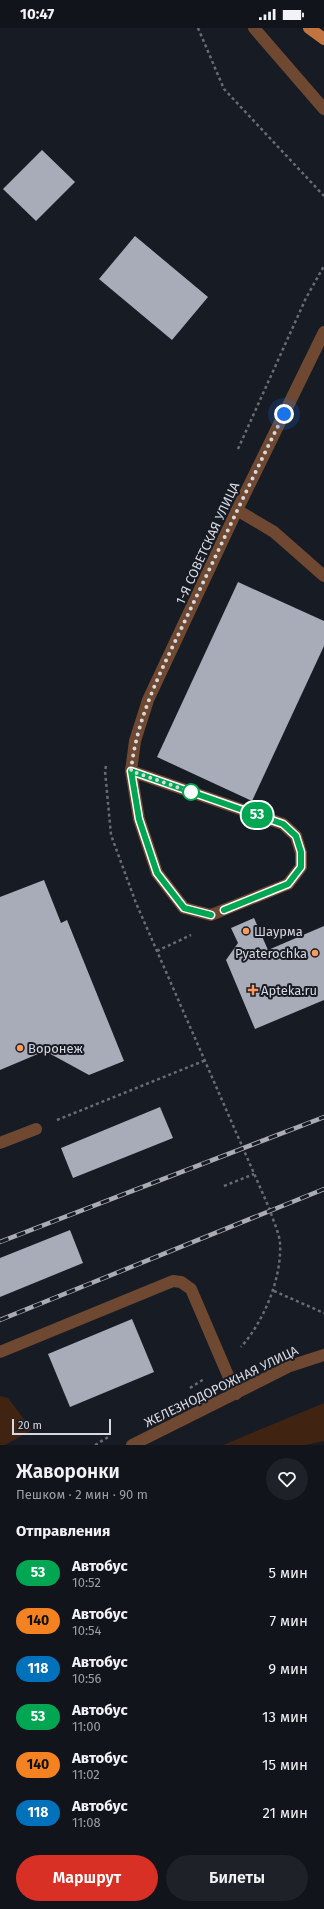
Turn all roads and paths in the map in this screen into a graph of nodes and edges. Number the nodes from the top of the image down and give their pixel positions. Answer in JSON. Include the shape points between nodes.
{"nodes":[{"id":1,"x":198,"y":28,"type":"edge"},
{"id":2,"x":254,"y":28,"type":"edge"},
{"id":3,"x":309,"y":28,"type":"edge"},
{"id":4,"x":324,"y":39,"type":"edge"},
{"id":5,"x":324,"y":109,"type":"edge"},
{"id":6,"x":324,"y":196,"type":"edge"},
{"id":7,"x":324,"y":332,"type":"edge"},
{"id":8,"x":237,"y":510,"type":"junction"},
{"id":9,"x":324,"y":576,"type":"edge"},
{"id":10,"x":131,"y":771,"type":"junction"},
{"id":11,"x":206,"y":1060,"type":"dead end"},
{"id":12,"x":216,"y":1083,"type":"dead end"},
{"id":13,"x":36,"y":1129,"type":"joint"},
{"id":14,"x":0,"y":1143,"type":"edge"},
{"id":15,"x":254,"y":1174,"type":"junction"},
{"id":16,"x":224,"y":1186,"type":"dead end"},
{"id":17,"x":274,"y":1291,"type":"junction"},
{"id":18,"x":324,"y":1313,"type":"edge"},
{"id":19,"x":0,"y":1352,"type":"edge"},
{"id":20,"x":324,"y":1355,"type":"edge"},
{"id":21,"x":224,"y":1367,"type":"junction"},
{"id":22,"x":183,"y":1392,"type":"dead end"},
{"id":23,"x":236,"y":1394,"type":"junction"},
{"id":24,"x":115,"y":1433,"type":"dead end"},
{"id":25,"x":95,"y":1445,"type":"edge"},
{"id":26,"x":132,"y":1445,"type":"edge"}],
"edges":[{"from":1,"to":6,"type":"path","via":[[224,89]]},
{"from":2,"to":5,"type":"street"},
{"from":3,"to":4,"type":"main road"},
{"from":7,"to":8,"type":"street","name":"1-Я СОВЕТСКАЯ УЛИЦА"},
{"from":8,"to":9,"type":"street","via":[[274,532]]},
{"from":8,"to":10,"type":"street","name":"1-Я СОВЕТСКАЯ УЛИЦА","via":[[148,700],[135,741]]},
{"from":10,"to":10,"type":"street","name":"1-Я СОВЕТСКАЯ УЛИЦА","via":[[283,824],[296,836],[301,852],[301,867],[288,884],[211,915],[184,908],[157,873],[139,819]]},
{"from":11,"to":13,"type":"path"},
{"from":12,"to":15,"type":"path"},
{"from":13,"to":14,"type":"street"},
{"from":15,"to":16,"type":"path"},
{"from":15,"to":17,"type":"path","via":[[270,1210],[280,1242]]},
{"from":17,"to":18,"type":"path"},
{"from":17,"to":21,"type":"path","via":[[248,1339]]},
{"from":19,"to":21,"type":"street","via":[[173,1281],[181,1282],[191,1289]]},
{"from":20,"to":23,"type":"street","name":"ЖЕЛЕЗНОДОРОЖНАЯ УЛИЦА","via":[[290,1366]]},
{"from":21,"to":22,"type":"path"},
{"from":21,"to":23,"type":"street"},
{"from":23,"to":26,"type":"street","name":"ЖЕЛЕЗНОДОРОЖНАЯ УЛИЦА"},
{"from":24,"to":25,"type":"path"}]}
